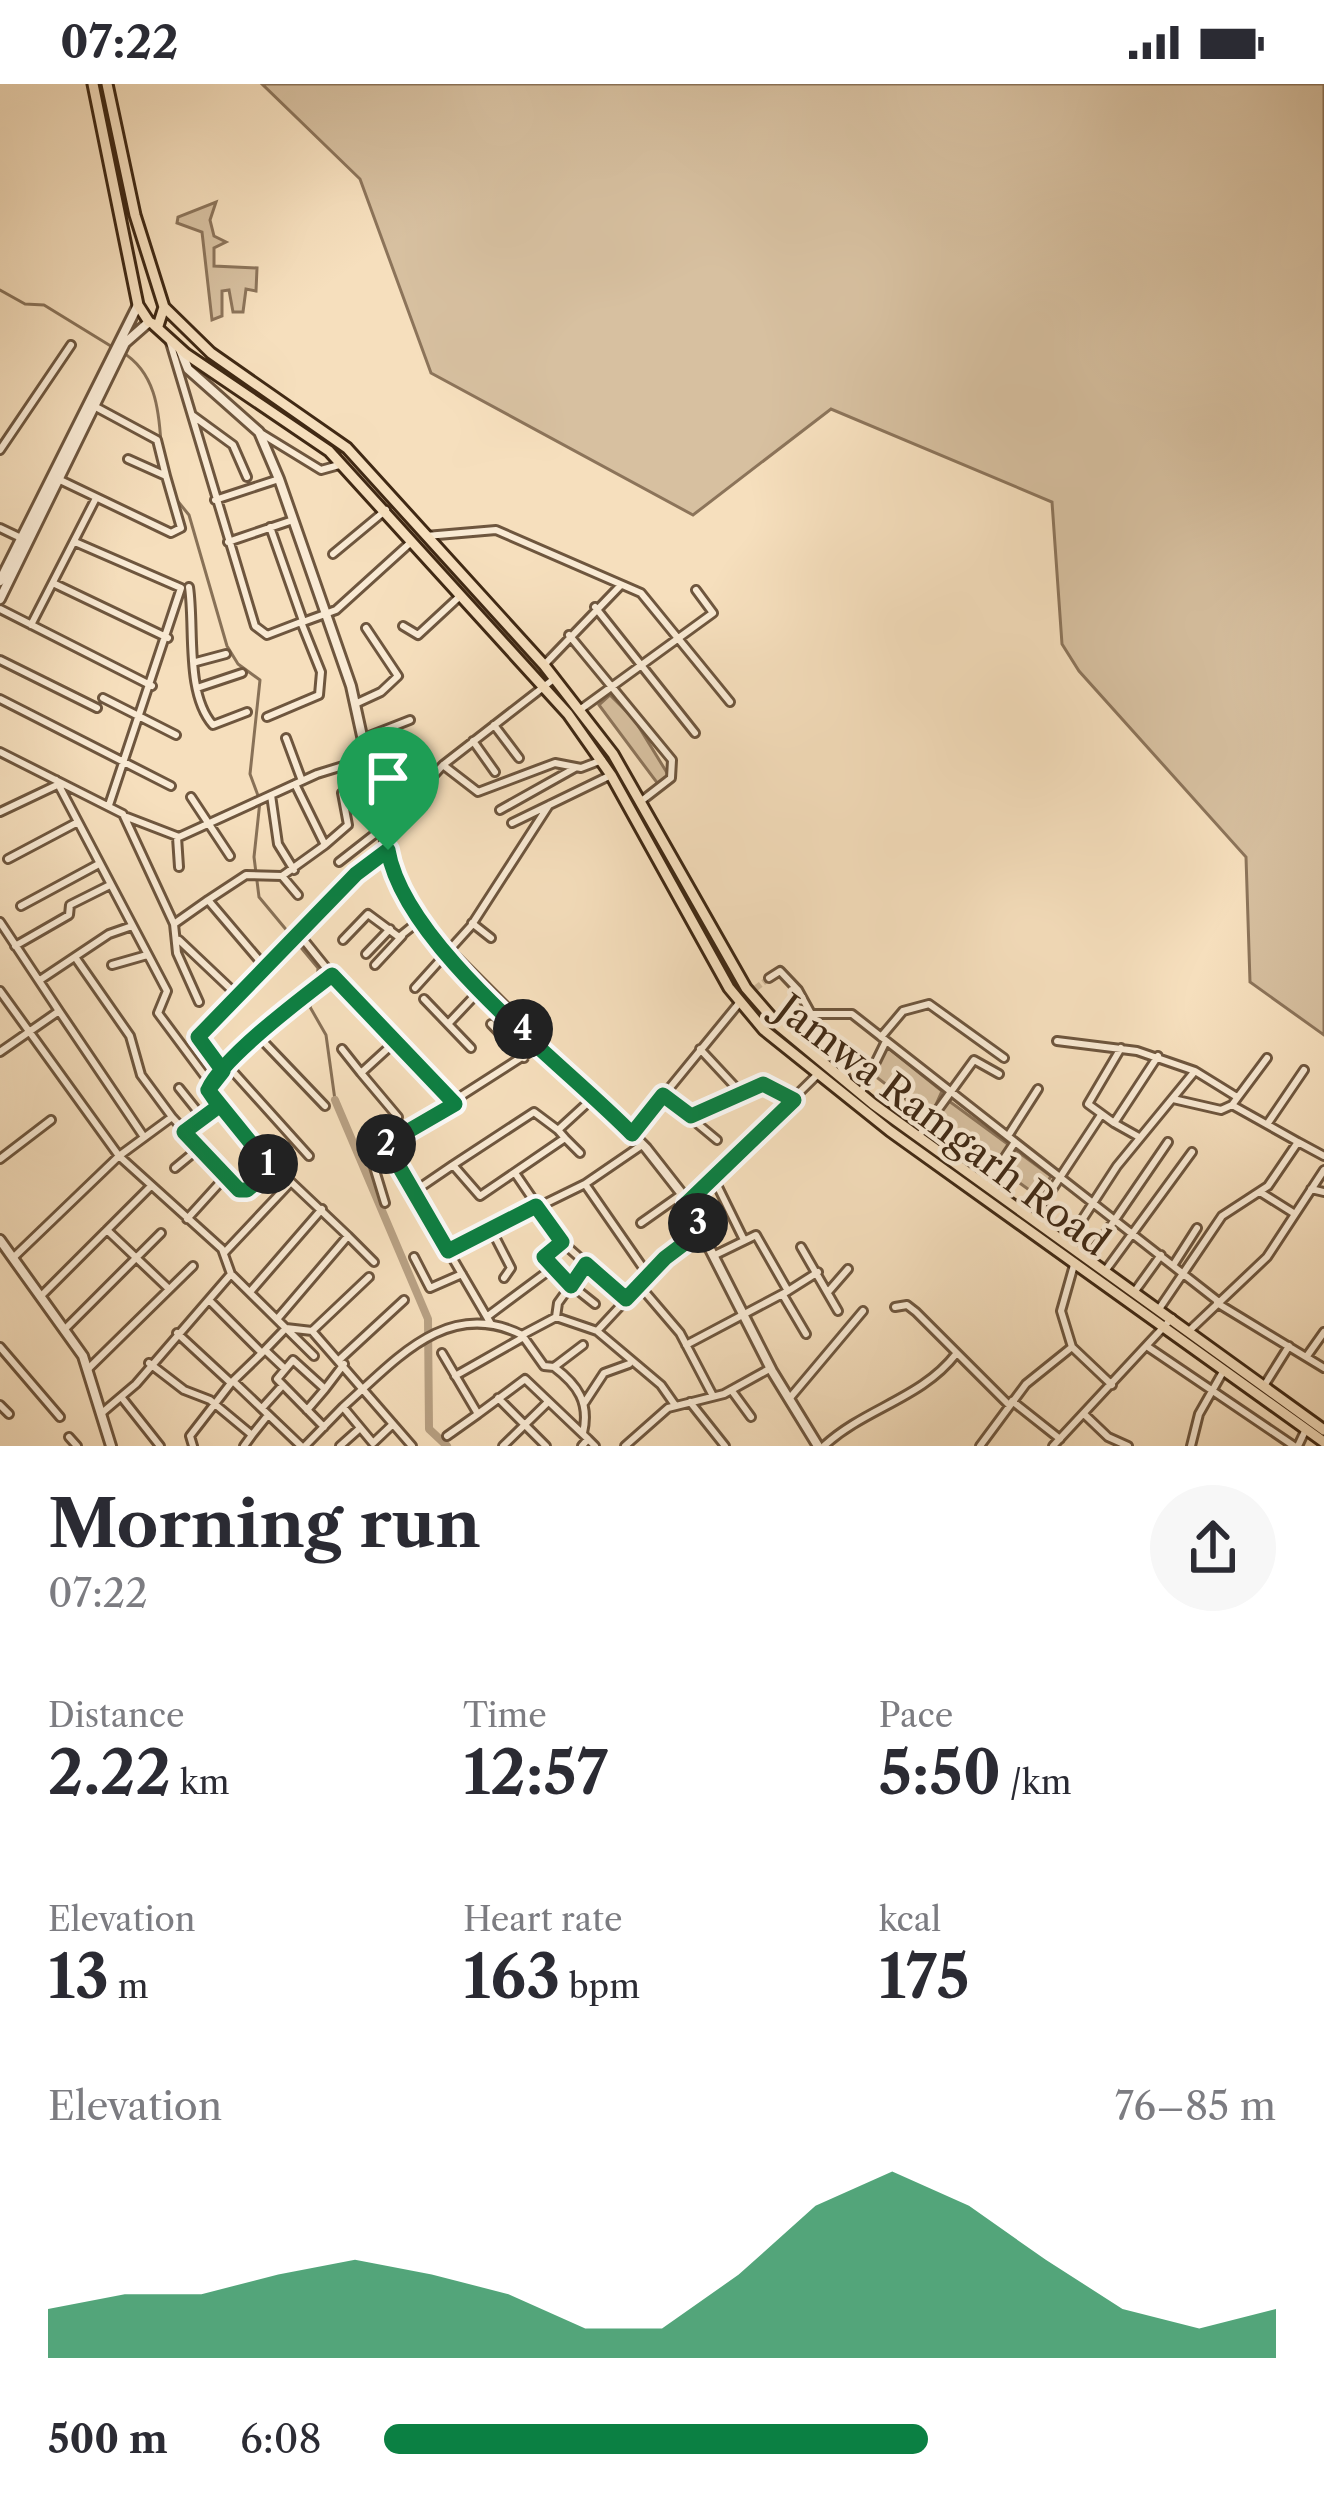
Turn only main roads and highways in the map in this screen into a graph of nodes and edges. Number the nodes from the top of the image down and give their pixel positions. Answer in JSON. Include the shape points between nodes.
{"nodes":[{"id":1,"x":93,"y":84,"type":"edge"},
{"id":2,"x":107,"y":84,"type":"edge"},
{"id":3,"x":157,"y":295,"type":"junction"},
{"id":4,"x":138,"y":303,"type":"junction"},
{"id":5,"x":164,"y":307,"type":"junction"},
{"id":6,"x":151,"y":324,"type":"junction"},
{"id":7,"x":1316,"y":1428,"type":"edge"},
{"id":8,"x":1324,"y":1442,"type":"edge"}],
"edges":[{"from":1,"to":4,"type":"highway","name":"Jamwa Ramgarh Road"},
{"from":2,"to":3,"type":"highway"},
{"from":3,"to":4,"type":"highway","via":[[144,291]]},
{"from":3,"to":5,"type":"highway","name":"Jamwa Ramgarh Road"},
{"from":4,"to":6,"type":"highway","name":"Jamwa Ramgarh Road"},
{"from":5,"to":6,"type":"highway","via":[[164,320]]},
{"from":5,"to":7,"type":"highway","name":"Jamwa Ramgarh Road","via":[[212,353],[332,435],[544,664],[640,802],[753,991],[856,1091]]},
{"from":6,"to":7,"type":"highway","name":"Jamwa Ramgarh Road","via":[[342,463],[544,686],[602,760],[740,1003],[817,1075],[1074,1265]]},
{"from":7,"to":8,"type":"highway","name":"Jamwa Ramgarh Road"}]}
